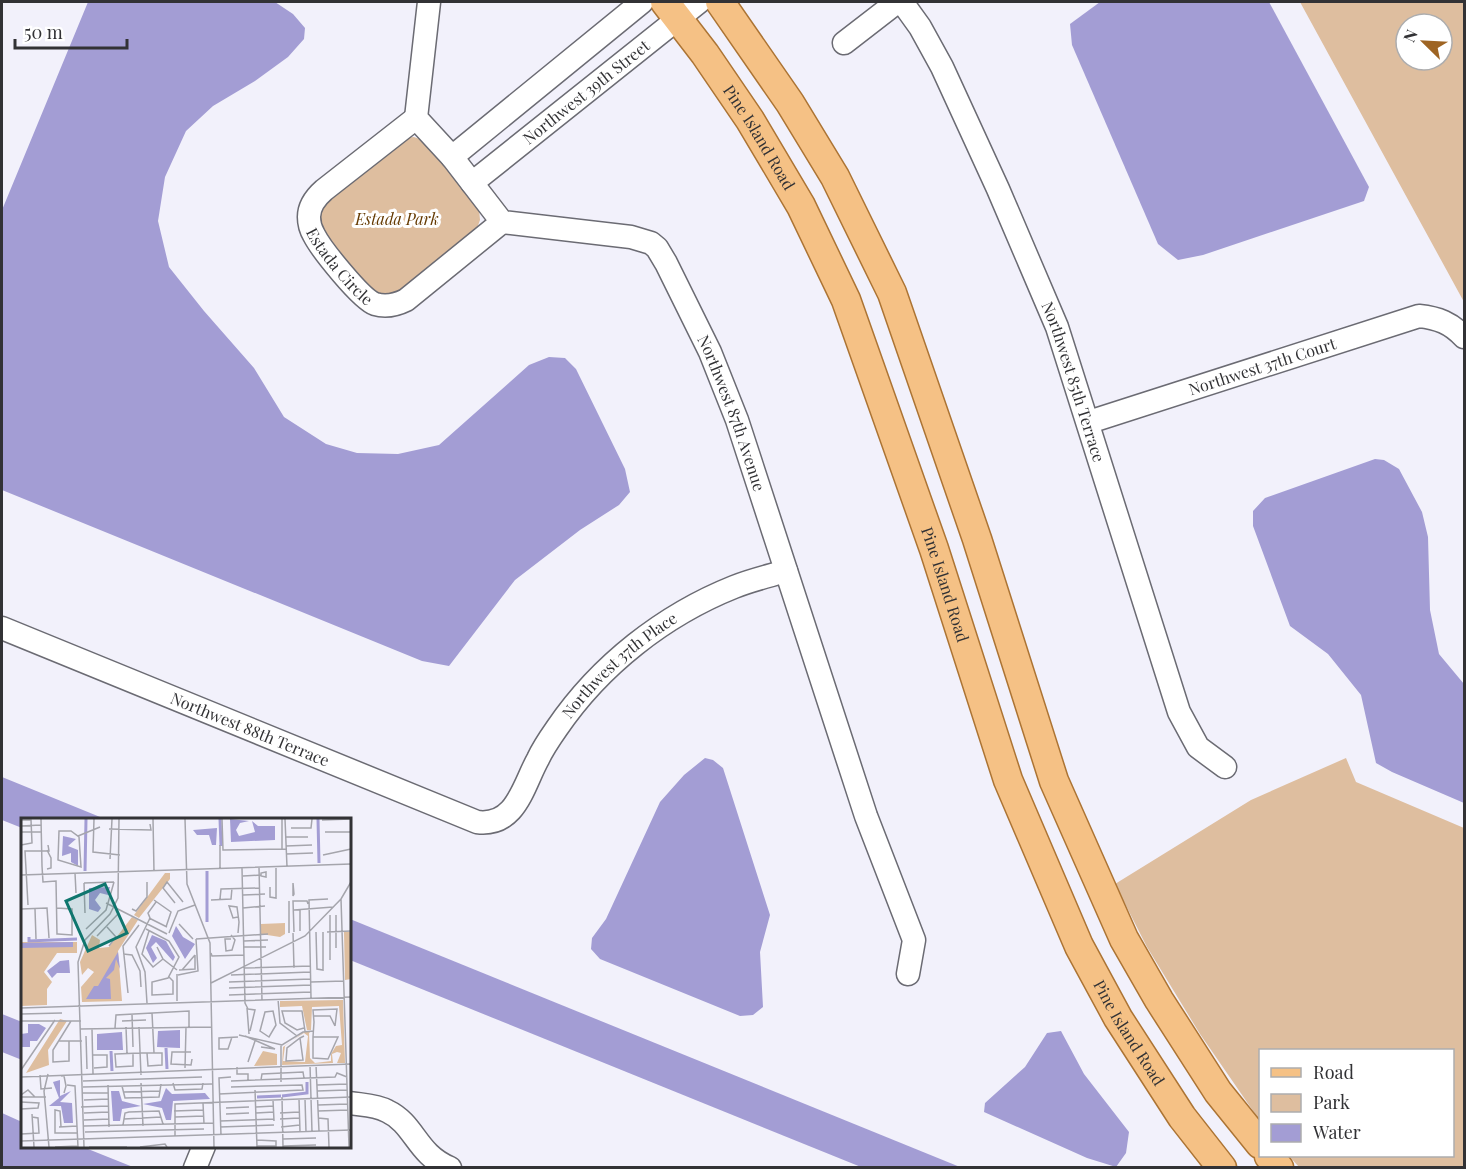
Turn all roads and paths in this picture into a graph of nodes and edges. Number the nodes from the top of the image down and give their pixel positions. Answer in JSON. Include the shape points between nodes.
{"nodes":[{"id":1,"x":429,"y":2,"type":"edge"},
{"id":2,"x":642,"y":2,"type":"edge"},
{"id":3,"x":720,"y":2,"type":"edge"},
{"id":4,"x":897,"y":2,"type":"edge"},
{"id":5,"x":902,"y":2,"type":"edge"},
{"id":6,"x":681,"y":7,"type":"edge"},
{"id":7,"x":844,"y":43,"type":"dead end"},
{"id":8,"x":416,"y":118,"type":"junction"},
{"id":9,"x":452,"y":157,"type":"junction"},
{"id":10,"x":472,"y":183,"type":"junction"},
{"id":11,"x":502,"y":222,"type":"junction"},
{"id":12,"x":1464,"y":337,"type":"edge"},
{"id":13,"x":1089,"y":422,"type":"junction"},
{"id":14,"x":786,"y":571,"type":"junction"},
{"id":15,"x":2,"y":628,"type":"edge"},
{"id":16,"x":1225,"y":767,"type":"dead end"},
{"id":17,"x":504,"y":826,"type":"joint"},
{"id":18,"x":908,"y":974,"type":"dead end"},
{"id":19,"x":351,"y":1103,"type":"edge"},
{"id":20,"x":1259,"y":1143,"type":"edge"},
{"id":21,"x":203,"y":1148,"type":"edge"},
{"id":22,"x":195,"y":1167,"type":"edge"},
{"id":23,"x":450,"y":1167,"type":"edge"},
{"id":24,"x":1222,"y":1167,"type":"edge"}],
"edges":[{"from":1,"to":8,"type":"street"},
{"from":2,"to":9,"type":"street"},
{"from":3,"to":20,"type":"main road","via":[[790,103],[835,177],[892,293],[977,539],[1054,781],[1124,939],[1218,1092]]},
{"from":4,"to":7,"type":"street"},
{"from":5,"to":13,"type":"street","name":"Northwest 85th Terrace","via":[[942,67],[998,189],[1057,327]]},
{"from":6,"to":10,"type":"street","name":"Northwest 39th Street"},
{"from":6,"to":24,"type":"main road","name":"Pine Island Road","via":[[705,54],[801,206],[846,300],[934,549],[1008,780],[1079,946],[1118,1018],[1176,1107]]},
{"from":8,"to":9,"type":"street"},
{"from":8,"to":11,"type":"street","name":"Estada Circle","via":[[324,190],[303,213],[314,236],[362,295],[383,312],[406,300]]},
{"from":9,"to":10,"type":"street"},
{"from":10,"to":11,"type":"street"},
{"from":11,"to":14,"type":"street","name":"Northwest 87th Avenue","via":[[646,238],[657,248],[710,352],[737,420]]},
{"from":12,"to":13,"type":"street","name":"Northwest 37th Court","via":[[1454,326],[1437,318],[1419,316]]},
{"from":13,"to":16,"type":"street","name":"Northwest 85th Terrace","via":[[1179,712],[1198,747]]},
{"from":14,"to":17,"type":"street","name":"Northwest 37th Place","via":[[735,586],[696,604],[617,659],[557,727]]},
{"from":14,"to":18,"type":"street","name":"Northwest 87th Avenue","via":[[866,816],[914,940]]},
{"from":15,"to":17,"type":"street","name":"Northwest 88th Terrace","via":[[477,822]]},
{"from":19,"to":23,"type":"street","via":[[387,1111],[405,1124],[427,1153]]},
{"from":21,"to":22,"type":"street"}]}
